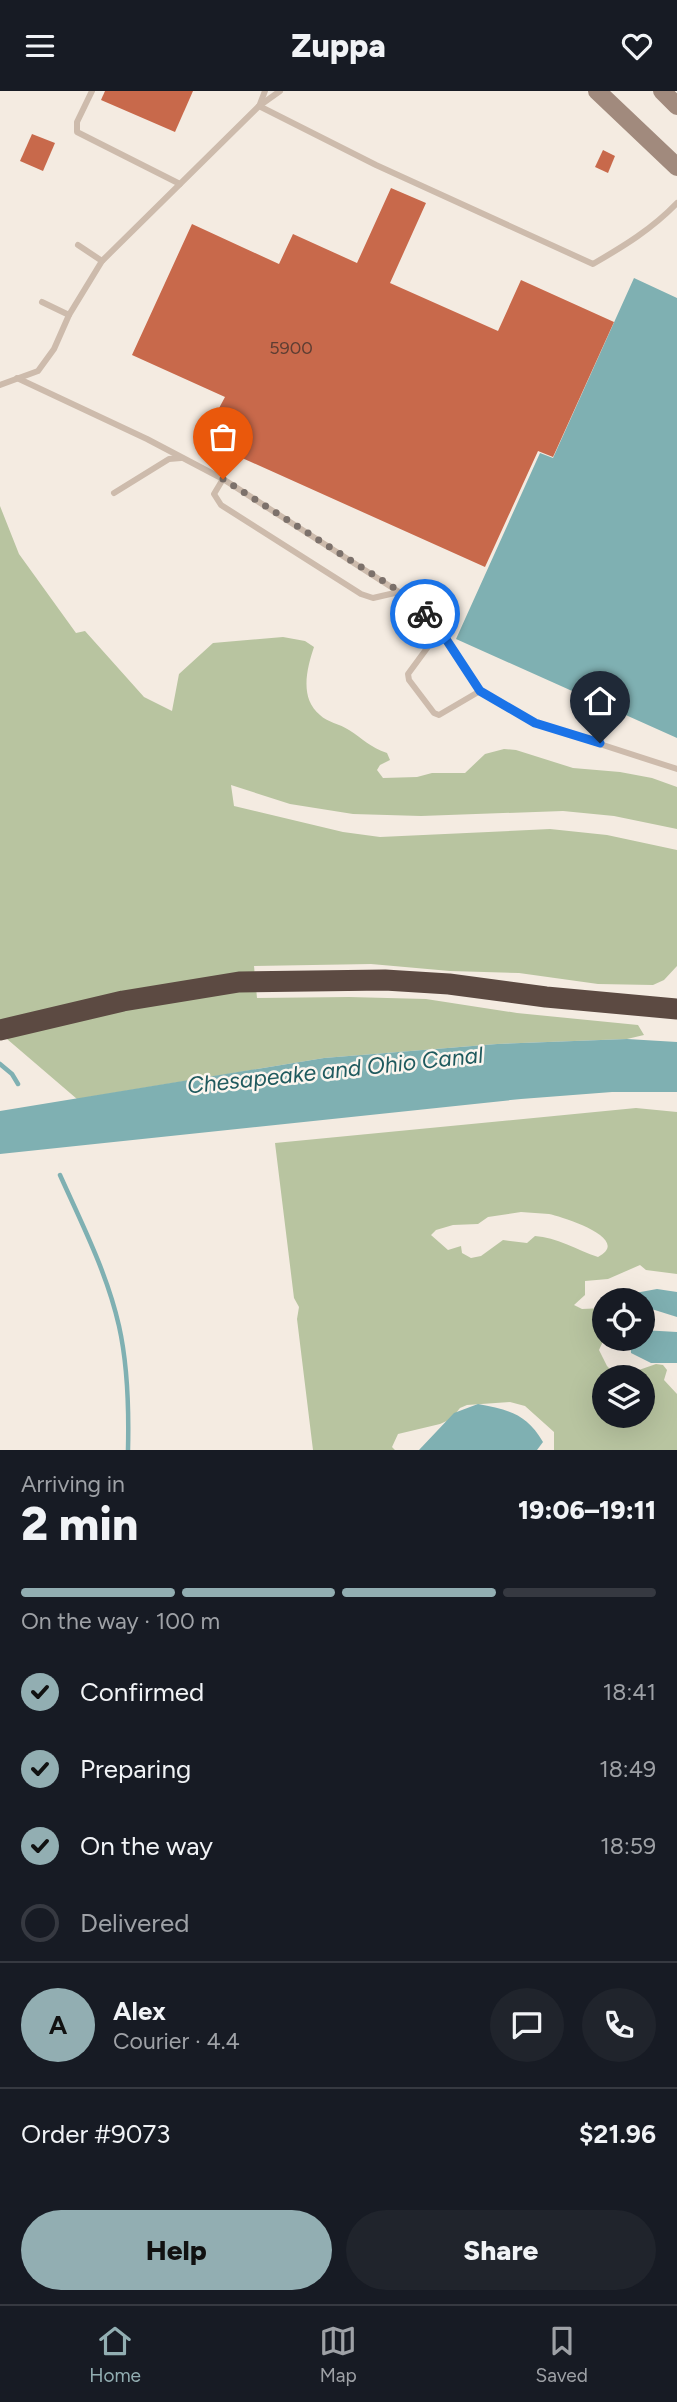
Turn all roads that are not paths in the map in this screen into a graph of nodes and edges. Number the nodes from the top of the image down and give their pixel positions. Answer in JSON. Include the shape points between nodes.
{"nodes":[{"id":1,"x":92,"y":91,"type":"edge"},
{"id":2,"x":265,"y":91,"type":"edge"},
{"id":3,"x":279,"y":91,"type":"edge"},
{"id":4,"x":597,"y":91,"type":"edge"},
{"id":5,"x":662,"y":91,"type":"edge"},
{"id":6,"x":259,"y":106,"type":"junction"},
{"id":7,"x":677,"y":106,"type":"edge"},
{"id":8,"x":677,"y":167,"type":"edge"},
{"id":9,"x":180,"y":184,"type":"junction"},
{"id":10,"x":677,"y":204,"type":"edge"},
{"id":11,"x":78,"y":245,"type":"dead end"},
{"id":12,"x":102,"y":261,"type":"junction"},
{"id":13,"x":42,"y":302,"type":"dead end"},
{"id":14,"x":69,"y":315,"type":"junction"},
{"id":15,"x":18,"y":379,"type":"junction"},
{"id":16,"x":0,"y":384,"type":"edge"},
{"id":17,"x":183,"y":458,"type":"junction"},
{"id":18,"x":223,"y":479,"type":"junction"},
{"id":19,"x":114,"y":493,"type":"dead end"},
{"id":20,"x":399,"y":591,"type":"junction"},
{"id":21,"x":424,"y":613,"type":"junction"},
{"id":22,"x":480,"y":691,"type":"junction"},
{"id":23,"x":677,"y":769,"type":"edge"},
{"id":24,"x":677,"y":1009,"type":"edge"},
{"id":25,"x":0,"y":1030,"type":"edge"}],
"edges":[{"from":1,"to":9,"type":"lane","via":[[77,132]]},
{"from":2,"to":6,"type":"lane"},
{"from":3,"to":6,"type":"lane"},
{"from":4,"to":8,"type":"main road"},
{"from":5,"to":7,"type":"main road"},
{"from":6,"to":9,"type":"lane"},
{"from":6,"to":10,"type":"lane","via":[[593,264],[658,223]]},
{"from":9,"to":12,"type":"lane"},
{"from":11,"to":12,"type":"lane"},
{"from":12,"to":14,"type":"lane"},
{"from":13,"to":14,"type":"lane"},
{"from":14,"to":15,"type":"lane","via":[[38,371]]},
{"from":15,"to":16,"type":"lane"},
{"from":15,"to":17,"type":"lane"},
{"from":17,"to":18,"type":"lane"},
{"from":17,"to":19,"type":"lane","via":[[169,459]]},
{"from":18,"to":20,"type":"lane"},
{"from":18,"to":20,"type":"lane","via":[[214,494],[221,505],[361,594],[373,599]]},
{"from":20,"to":21,"type":"lane"},
{"from":21,"to":22,"type":"lane"},
{"from":21,"to":22,"type":"lane","via":[[433,640],[408,674],[409,680],[439,715]]},
{"from":22,"to":23,"type":"lane","via":[[535,723]]},
{"from":24,"to":25,"type":"highway","via":[[449,984],[332,979],[239,982],[123,1001]]}]}
